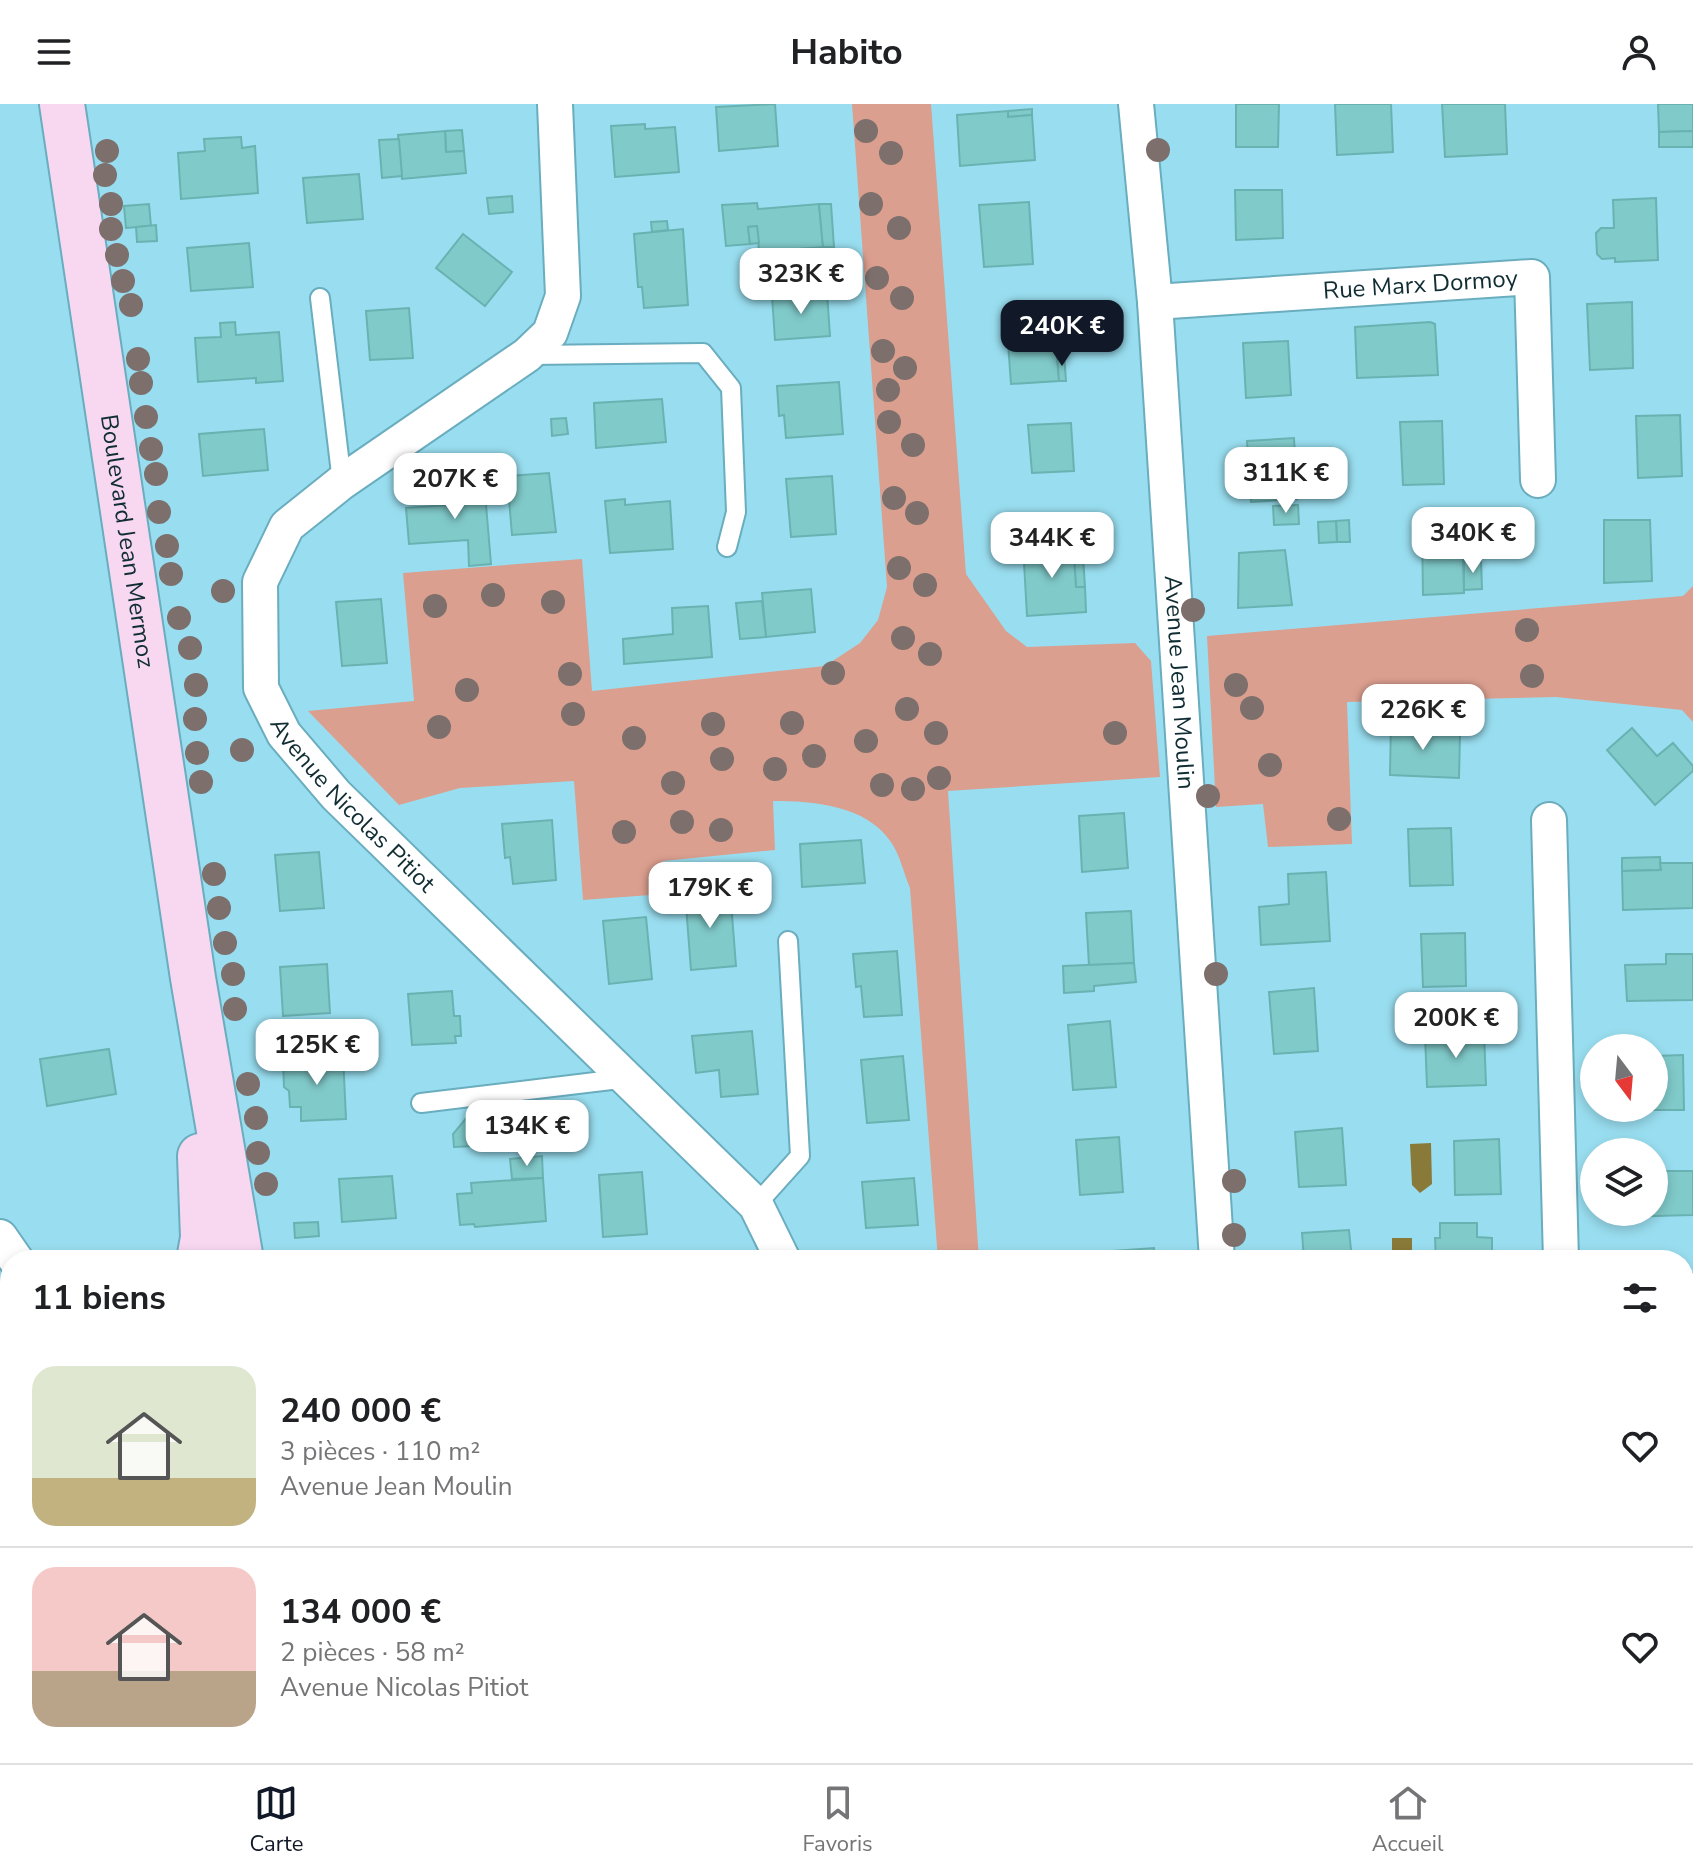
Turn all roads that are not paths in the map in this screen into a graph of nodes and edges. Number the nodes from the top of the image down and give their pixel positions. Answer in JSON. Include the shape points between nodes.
{"nodes":[{"id":1,"x":62,"y":104,"type":"edge"},
{"id":2,"x":555,"y":104,"type":"edge"},
{"id":3,"x":1136,"y":104,"type":"edge"},
{"id":4,"x":320,"y":298,"type":"dead end"},
{"id":5,"x":1155,"y":302,"type":"junction"},
{"id":6,"x":527,"y":355,"type":"junction"},
{"id":7,"x":1538,"y":480,"type":"dead end"},
{"id":8,"x":342,"y":482,"type":"junction"},
{"id":9,"x":727,"y":547,"type":"dead end"},
{"id":10,"x":1549,"y":820,"type":"dead end"},
{"id":11,"x":788,"y":941,"type":"dead end"},
{"id":12,"x":193,"y":978,"type":"junction"},
{"id":13,"x":628,"y":1078,"type":"junction"},
{"id":14,"x":421,"y":1103,"type":"dead end"},
{"id":15,"x":756,"y":1205,"type":"junction"},
{"id":16,"x":201,"y":1250,"type":"edge"},
{"id":17,"x":239,"y":1250,"type":"edge"},
{"id":18,"x":778,"y":1250,"type":"edge"},
{"id":19,"x":1216,"y":1250,"type":"edge"},
{"id":20,"x":1561,"y":1250,"type":"edge"}],
"edges":[{"from":1,"to":12,"type":"main road","name":"Boulevard Jean Mermoz"},
{"from":2,"to":6,"type":"street","name":"Avenue Nicolas Pitiot","via":[[563,296],[550,333]]},
{"from":3,"to":5,"type":"street","name":"Avenue Jean Moulin"},
{"from":4,"to":8,"type":"lane"},
{"from":5,"to":7,"type":"street","name":"Rue Marx Dormoy","via":[[1532,277]]},
{"from":5,"to":19,"type":"street","name":"Avenue Jean Moulin"},
{"from":6,"to":8,"type":"street","name":"Avenue Nicolas Pitiot"},
{"from":6,"to":9,"type":"lane","via":[[703,353],[731,388],[736,512]]},
{"from":8,"to":13,"type":"street","name":"Avenue Nicolas Pitiot","via":[[287,526],[260,582],[261,688],[284,734],[336,795]]},
{"from":10,"to":20,"type":"street"},
{"from":11,"to":15,"type":"lane","via":[[800,1156]]},
{"from":12,"to":16,"type":"main road","name":"Boulevard Jean Mermoz"},
{"from":12,"to":17,"type":"main road","name":"Boulevard Jean Mermoz"},
{"from":13,"to":14,"type":"lane"},
{"from":13,"to":15,"type":"street","name":"Avenue Nicolas Pitiot"},
{"from":15,"to":18,"type":"street","name":"Avenue Nicolas Pitiot"}]}
